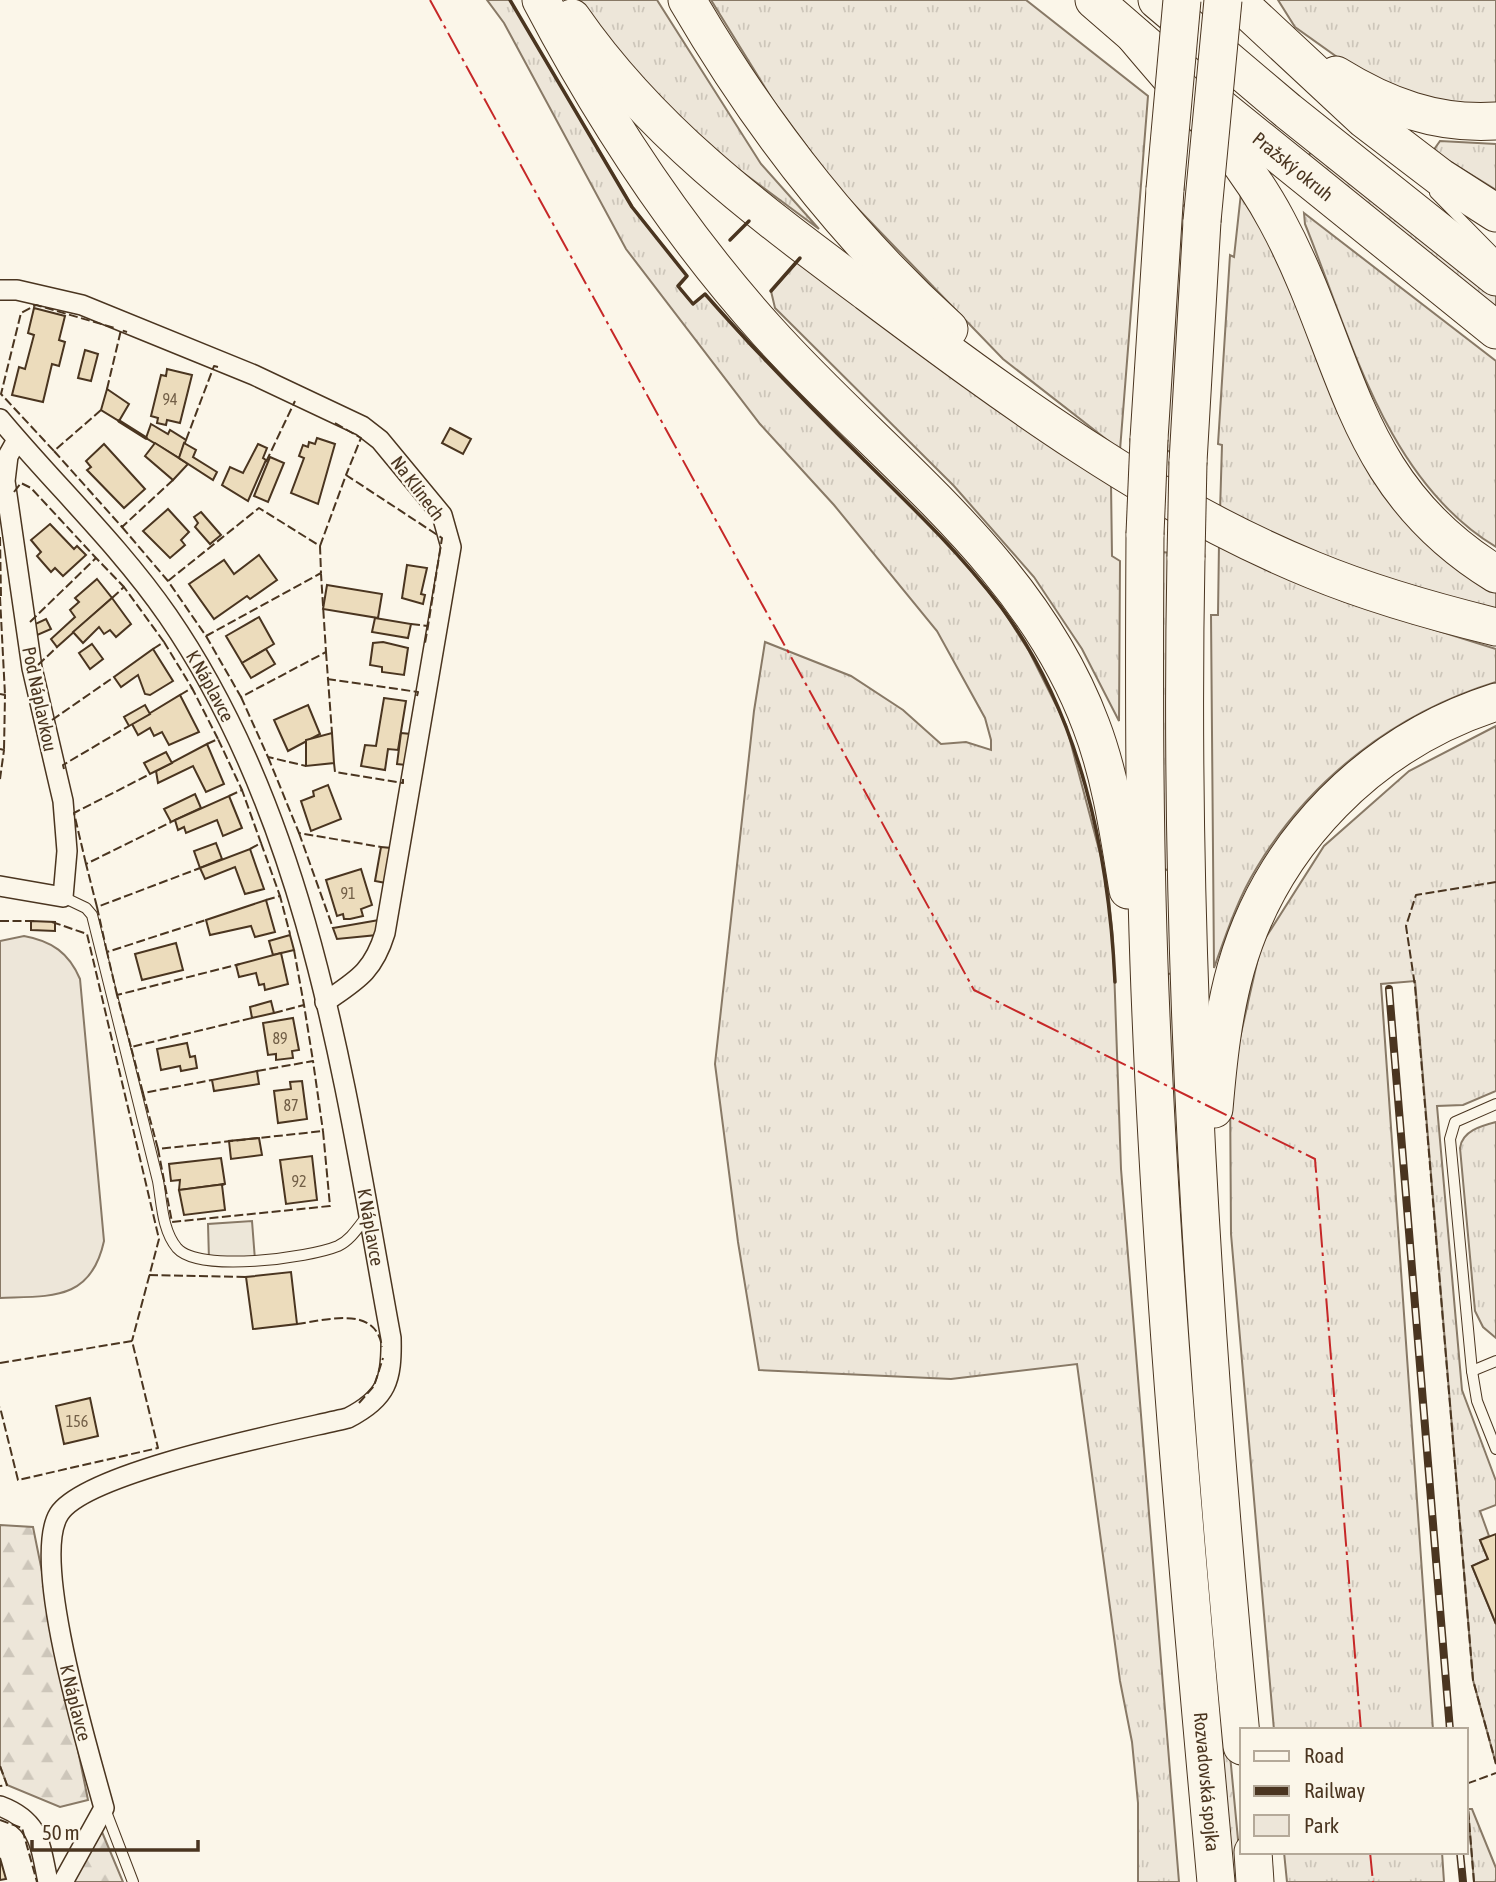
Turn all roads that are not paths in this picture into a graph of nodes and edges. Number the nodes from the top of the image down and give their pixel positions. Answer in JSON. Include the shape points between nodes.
{"nodes":[{"id":1,"x":541,"y":0,"type":"edge"},
{"id":2,"x":559,"y":0,"type":"edge"},
{"id":3,"x":687,"y":0,"type":"edge"},
{"id":4,"x":1094,"y":0,"type":"edge"},
{"id":5,"x":1157,"y":0,"type":"edge"},
{"id":6,"x":1182,"y":0,"type":"edge"},
{"id":7,"x":1237,"y":4,"type":"edge"},
{"id":8,"x":1135,"y":36,"type":"junction"},
{"id":9,"x":1364,"y":119,"type":"junction"},
{"id":10,"x":1496,"y":121,"type":"edge"},
{"id":11,"x":1415,"y":172,"type":"dead end"},
{"id":12,"x":1424,"y":181,"type":"dead end"},
{"id":13,"x":1496,"y":213,"type":"edge"},
{"id":14,"x":1496,"y":255,"type":"edge"},
{"id":15,"x":1496,"y":277,"type":"edge"},
{"id":16,"x":0,"y":290,"type":"edge"},
{"id":17,"x":1496,"y":330,"type":"edge"},
{"id":18,"x":0,"y":419,"type":"edge"},
{"id":19,"x":18,"y":440,"type":"junction"},
{"id":20,"x":1117,"y":466,"type":"junction"},
{"id":21,"x":1496,"y":574,"type":"edge"},
{"id":22,"x":1496,"y":627,"type":"edge"},
{"id":23,"x":1496,"y":702,"type":"edge"},
{"id":24,"x":0,"y":886,"type":"edge"},
{"id":25,"x":63,"y":897,"type":"junction"},
{"id":26,"x":325,"y":1002,"type":"junction"},
{"id":27,"x":1154,"y":1078,"type":"junction"},
{"id":28,"x":1496,"y":1104,"type":"edge"},
{"id":29,"x":369,"y":1214,"type":"junction"},
{"id":30,"x":1204,"y":1254,"type":"junction"},
{"id":31,"x":1496,"y":1361,"type":"edge"},
{"id":32,"x":1472,"y":1371,"type":"junction"},
{"id":33,"x":1194,"y":1404,"type":"junction"},
{"id":34,"x":1496,"y":1449,"type":"edge"},
{"id":35,"x":1240,"y":1728,"type":"edge"},
{"id":36,"x":0,"y":1806,"type":"edge"},
{"id":37,"x":104,"y":1808,"type":"junction"},
{"id":38,"x":1252,"y":1854,"type":"edge"},
{"id":39,"x":48,"y":1882,"type":"edge"},
{"id":40,"x":63,"y":1882,"type":"edge"},
{"id":41,"x":133,"y":1882,"type":"edge"},
{"id":42,"x":1216,"y":1882,"type":"edge"},
{"id":43,"x":1255,"y":1882,"type":"edge"}],
"edges":[{"from":1,"to":27,"type":"highway","via":[[598,105],[698,250],[770,334],[974,540],[1020,593],[1066,667],[1092,726],[1115,813]]},
{"from":2,"to":20,"type":"highway","via":[[611,72],[729,188],[996,388]]},
{"from":3,"to":20,"type":"highway","via":[[767,126],[872,252],[978,354]]},
{"from":4,"to":8,"type":"highway","name":"Pražský okruh"},
{"from":5,"to":15,"type":"highway"},
{"from":6,"to":27,"type":"highway","bridge":true,"via":[[1165,189],[1146,534],[1144,776]]},
{"from":7,"to":9,"type":"highway"},
{"from":7,"to":10,"type":"highway","via":[[1337,76],[1390,104],[1440,119]]},
{"from":7,"to":30,"type":"highway","bridge":true,"via":[[1215,78],[1188,462],[1186,877]]},
{"from":8,"to":17,"type":"highway","name":"Pražský okruh"},
{"from":8,"to":21,"type":"highway","via":[[1241,164],[1267,203],[1291,249],[1350,400],[1391,475],[1438,531]]},
{"from":9,"to":11,"type":"lane"},
{"from":9,"to":13,"type":"highway"},
{"from":12,"to":14,"type":"lane"},
{"from":16,"to":26,"type":"street","name":"Na Klínech","via":[[82,305],[254,374],[362,426],[380,440],[442,515],[451,547],[385,933],[379,955],[365,975]]},
{"from":18,"to":19,"type":"street","name":"K Náplavce"},
{"from":19,"to":25,"type":"street","name":"Pod Náplavkou","via":[[8,456],[5,481],[28,645],[63,801],[68,851]]},
{"from":19,"to":26,"type":"street","name":"K Náplavce","via":[[151,592],[213,689],[278,830],[306,916]]},
{"from":20,"to":22,"type":"highway","via":[[1201,517],[1314,571]]},
{"from":23,"to":30,"type":"highway","via":[[1409,741],[1359,778],[1302,836],[1267,892],[1236,967],[1224,1023]]},
{"from":24,"to":25,"type":"street"},
{"from":25,"to":29,"type":"lane","via":[[92,915],[165,1222],[178,1248],[202,1260],[316,1254],[341,1244]]},
{"from":26,"to":29,"type":"street","name":"K Náplavce"},
{"from":27,"to":33,"type":"highway"},
{"from":28,"to":32,"type":"lane","via":[[1450,1129]]},
{"from":29,"to":37,"type":"street","name":"K Náplavce","via":[[392,1357],[384,1390],[372,1406],[348,1418],[144,1469],[73,1500],[59,1513],[52,1531],[50,1569],[74,1694]]},
{"from":30,"to":33,"type":"highway"},
{"from":31,"to":32,"type":"lane"},
{"from":32,"to":34,"type":"lane","via":[[1477,1401]]},
{"from":33,"to":35,"type":"highway","name":"Rozvadovská spojka"},
{"from":33,"to":42,"type":"highway","name":"Rozvadovská spojka","via":[[1198,1682]]},
{"from":36,"to":39,"type":"street","via":[[19,1813],[31,1825],[40,1840]]},
{"from":37,"to":40,"type":"street"},
{"from":37,"to":41,"type":"lane"},
{"from":38,"to":43,"type":"highway","name":"Rozvadovská spojka"}]}
